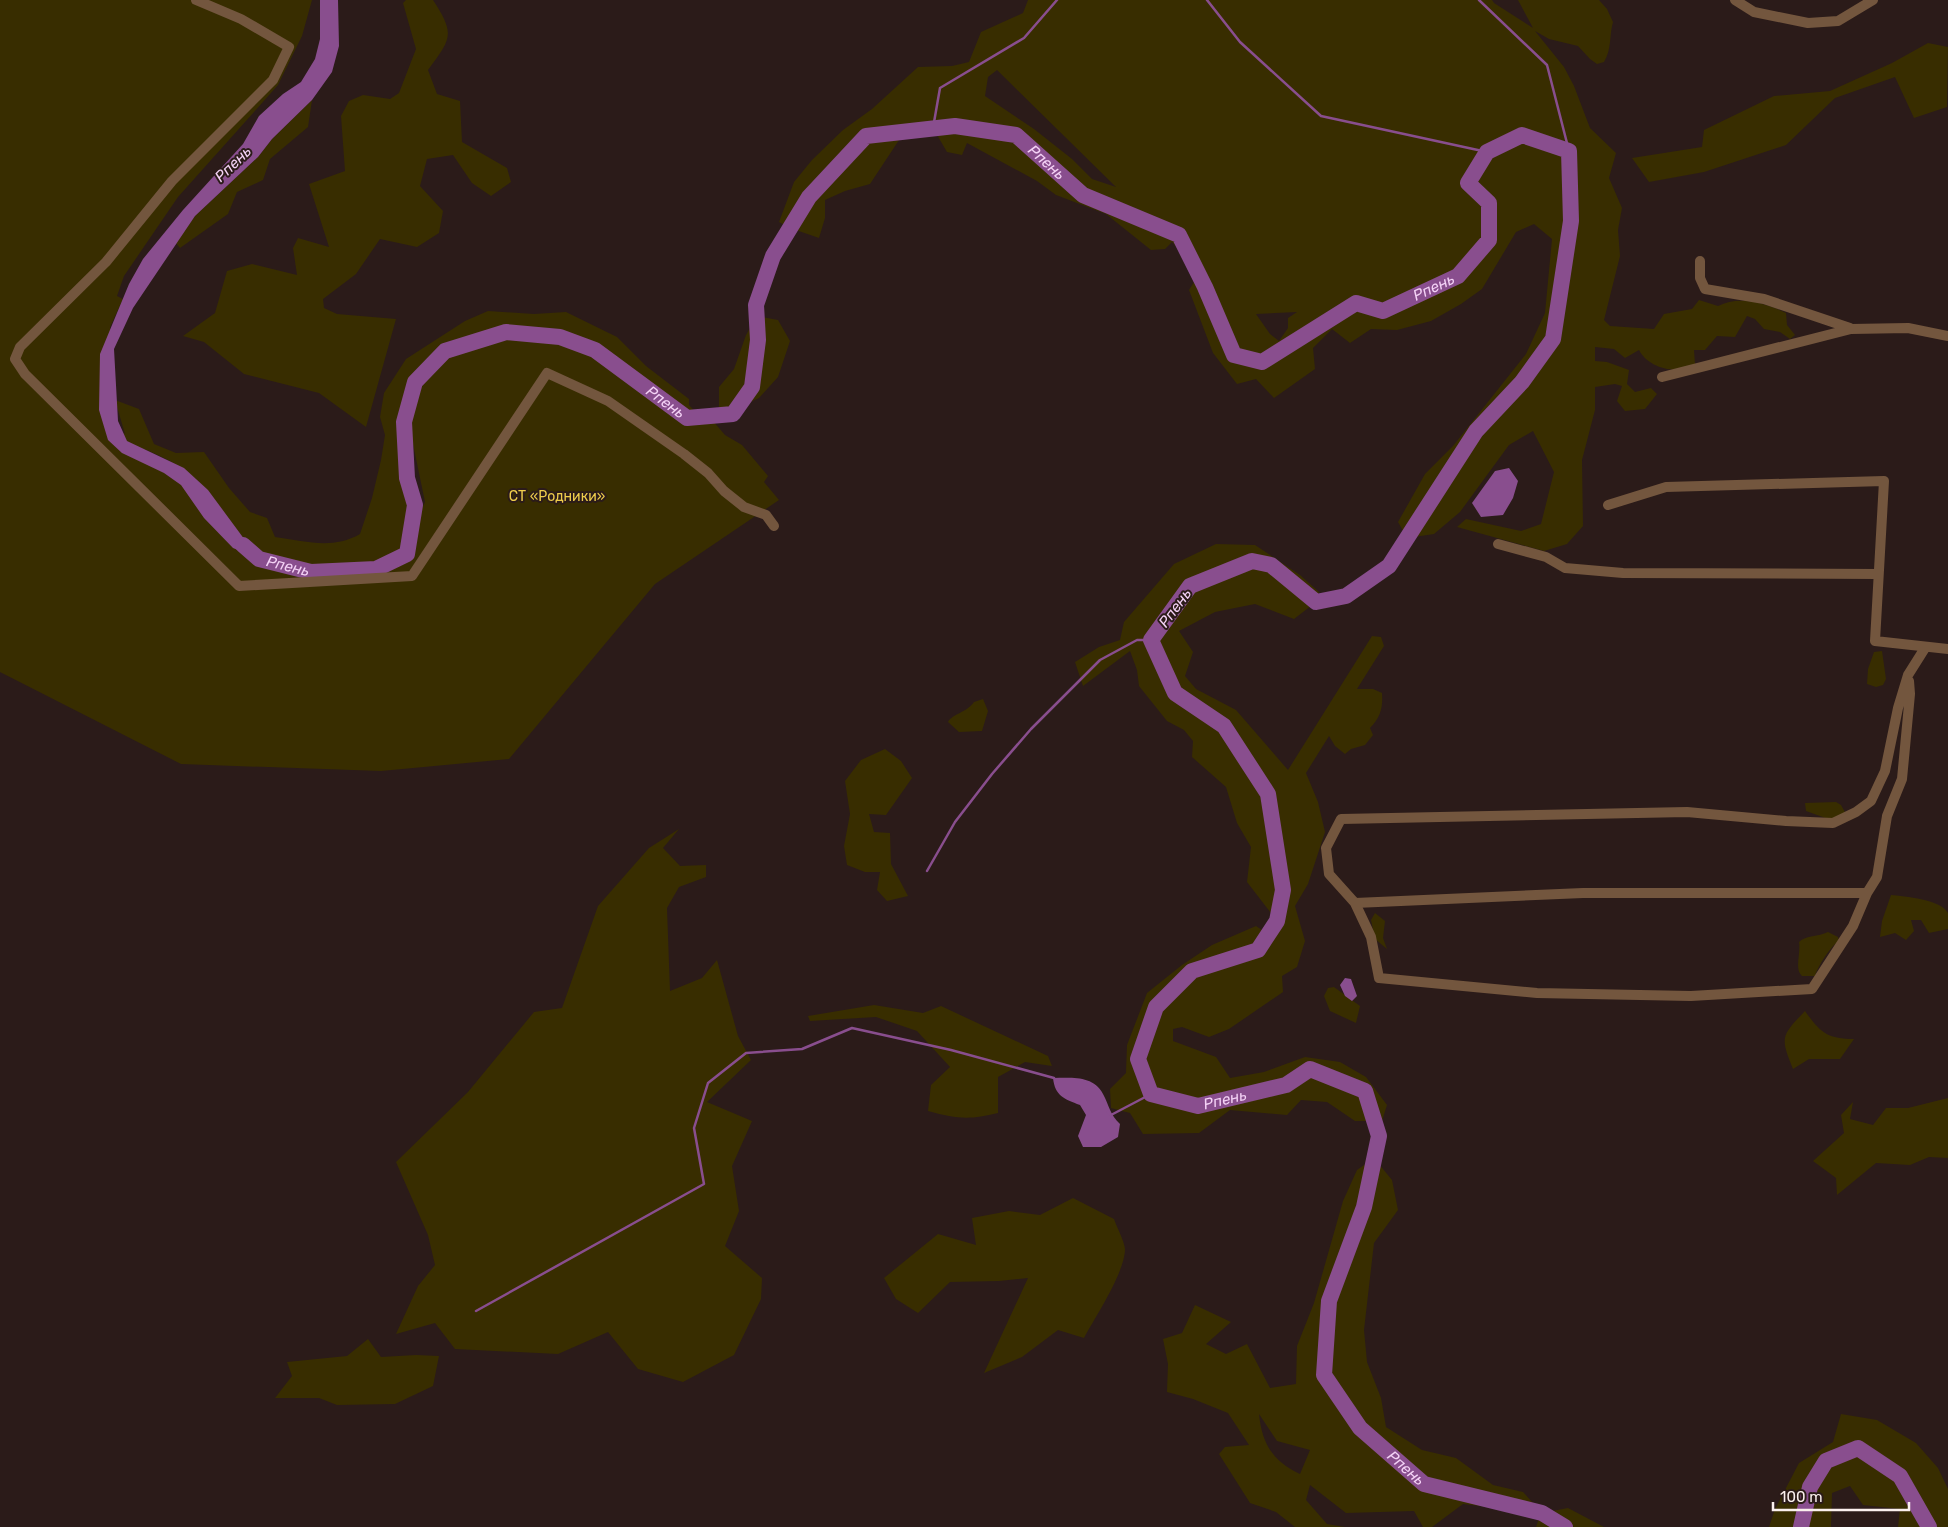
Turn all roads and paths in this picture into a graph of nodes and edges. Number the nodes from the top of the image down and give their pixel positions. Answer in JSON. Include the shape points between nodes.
{"nodes":[{"id":1,"x":196,"y":0,"type":"edge"},
{"id":2,"x":1735,"y":0,"type":"edge"},
{"id":3,"x":1873,"y":0,"type":"edge"},
{"id":4,"x":1700,"y":261,"type":"dead end"},
{"id":5,"x":1851,"y":328,"type":"junction"},
{"id":6,"x":1948,"y":336,"type":"edge"},
{"id":7,"x":1662,"y":377,"type":"dead end"},
{"id":8,"x":1608,"y":505,"type":"dead end"},
{"id":9,"x":774,"y":526,"type":"dead end"},
{"id":10,"x":1498,"y":544,"type":"dead end"},
{"id":11,"x":1878,"y":574,"type":"junction"},
{"id":12,"x":1925,"y":648,"type":"junction"},
{"id":13,"x":1948,"y":650,"type":"edge"},
{"id":14,"x":1908,"y":675,"type":"junction"},
{"id":15,"x":1867,"y":893,"type":"junction"},
{"id":16,"x":1355,"y":903,"type":"junction"}],
"edges":[{"from":1,"to":9,"type":"street","via":[[242,19],[289,47],[274,80],[172,181],[106,262],[20,347],[15,359],[25,374],[239,586],[412,576],[547,373],[608,401],[684,454],[744,507],[766,515]]},
{"from":2,"to":3,"type":"street","via":[[1754,12],[1808,23],[1838,21]]},
{"from":4,"to":5,"type":"street","via":[[1700,278],[1706,289],[1764,299]]},
{"from":5,"to":6,"type":"street","via":[[1908,328]]},
{"from":5,"to":7,"type":"street"},
{"from":8,"to":11,"type":"street","via":[[1666,487],[1884,481]]},
{"from":10,"to":11,"type":"street","via":[[1546,557],[1565,568],[1622,573]]},
{"from":11,"to":12,"type":"street","via":[[1875,641]]},
{"from":12,"to":13,"type":"street"},
{"from":12,"to":14,"type":"street"},
{"from":14,"to":15,"type":"street","via":[[1910,694],[1902,779],[1887,816],[1877,877]]},
{"from":14,"to":16,"type":"street","via":[[1885,771],[1871,801],[1833,823],[1687,812],[1340,819],[1326,848],[1329,874]]},
{"from":15,"to":16,"type":"street","via":[[1583,893]]},
{"from":15,"to":16,"type":"street","via":[[1853,926],[1812,989],[1691,996],[1537,993],[1379,978],[1371,937]]}]}
